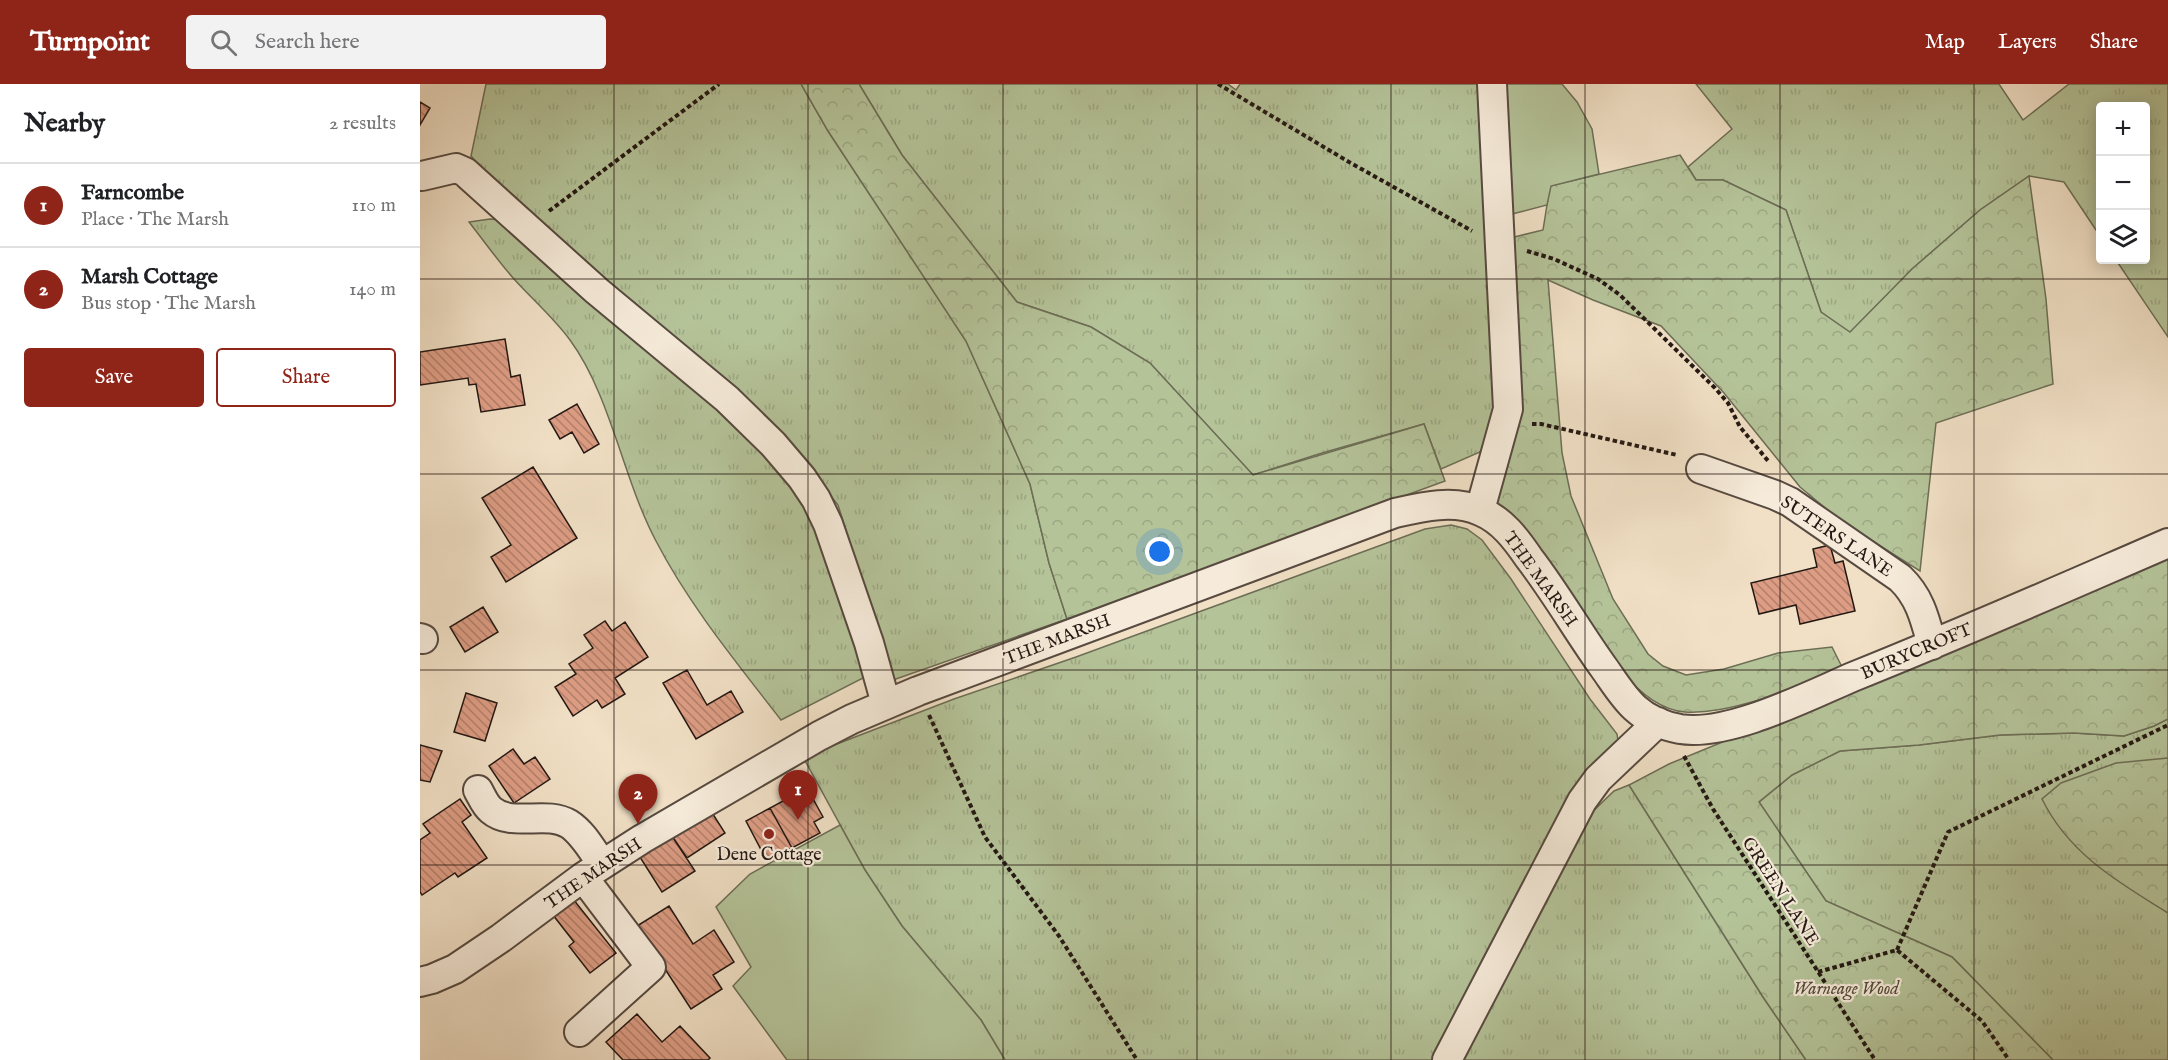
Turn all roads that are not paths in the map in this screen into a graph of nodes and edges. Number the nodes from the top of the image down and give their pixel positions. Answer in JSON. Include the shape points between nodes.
{"nodes":[{"id":1,"x":1492,"y":84,"type":"edge"},
{"id":2,"x":422,"y":176,"type":"edge"},
{"id":3,"x":1701,"y":470,"type":"road end"},
{"id":4,"x":1480,"y":510,"type":"junction"},
{"id":5,"x":2168,"y":543,"type":"edge"},
{"id":6,"x":1932,"y":645,"type":"junction"},
{"id":7,"x":886,"y":704,"type":"junction"},
{"id":8,"x":1669,"y":726,"type":"junction"},
{"id":9,"x":478,"y":790,"type":"dead end"},
{"id":10,"x":592,"y":870,"type":"junction"},
{"id":11,"x":420,"y":982,"type":"edge"},
{"id":12,"x":579,"y":1032,"type":"dead end"},
{"id":13,"x":1447,"y":1060,"type":"edge"}],
"edges":[{"from":1,"to":4,"type":"street","via":[[1508,409]]},
{"from":2,"to":7,"type":"street","via":[[456,168],[465,172],[597,291],[727,399],[773,444],[802,478],[828,524]]},
{"from":3,"to":6,"type":"street","name":"SUTERS LANE","via":[[1779,496],[1900,578],[1918,600]]},
{"from":4,"to":7,"type":"street","name":"THE MARSH","via":[[1442,505],[1395,513]]},
{"from":4,"to":8,"type":"street","name":"THE MARSH","via":[[1512,534],[1634,708]]},
{"from":5,"to":6,"type":"street","name":"BURYCROFT"},
{"from":6,"to":8,"type":"street","name":"BURYCROFT","via":[[1742,721],[1713,728]]},
{"from":7,"to":10,"type":"street","name":"THE MARSH","via":[[779,758]]},
{"from":8,"to":13,"type":"street","via":[[1598,779],[1582,801]]},
{"from":9,"to":10,"type":"street","via":[[492,811],[502,815],[548,817],[569,824],[583,837]]},
{"from":10,"to":11,"type":"street","name":"THE MARSH","via":[[455,969]]},
{"from":10,"to":12,"type":"street","via":[[651,967]]}]}
